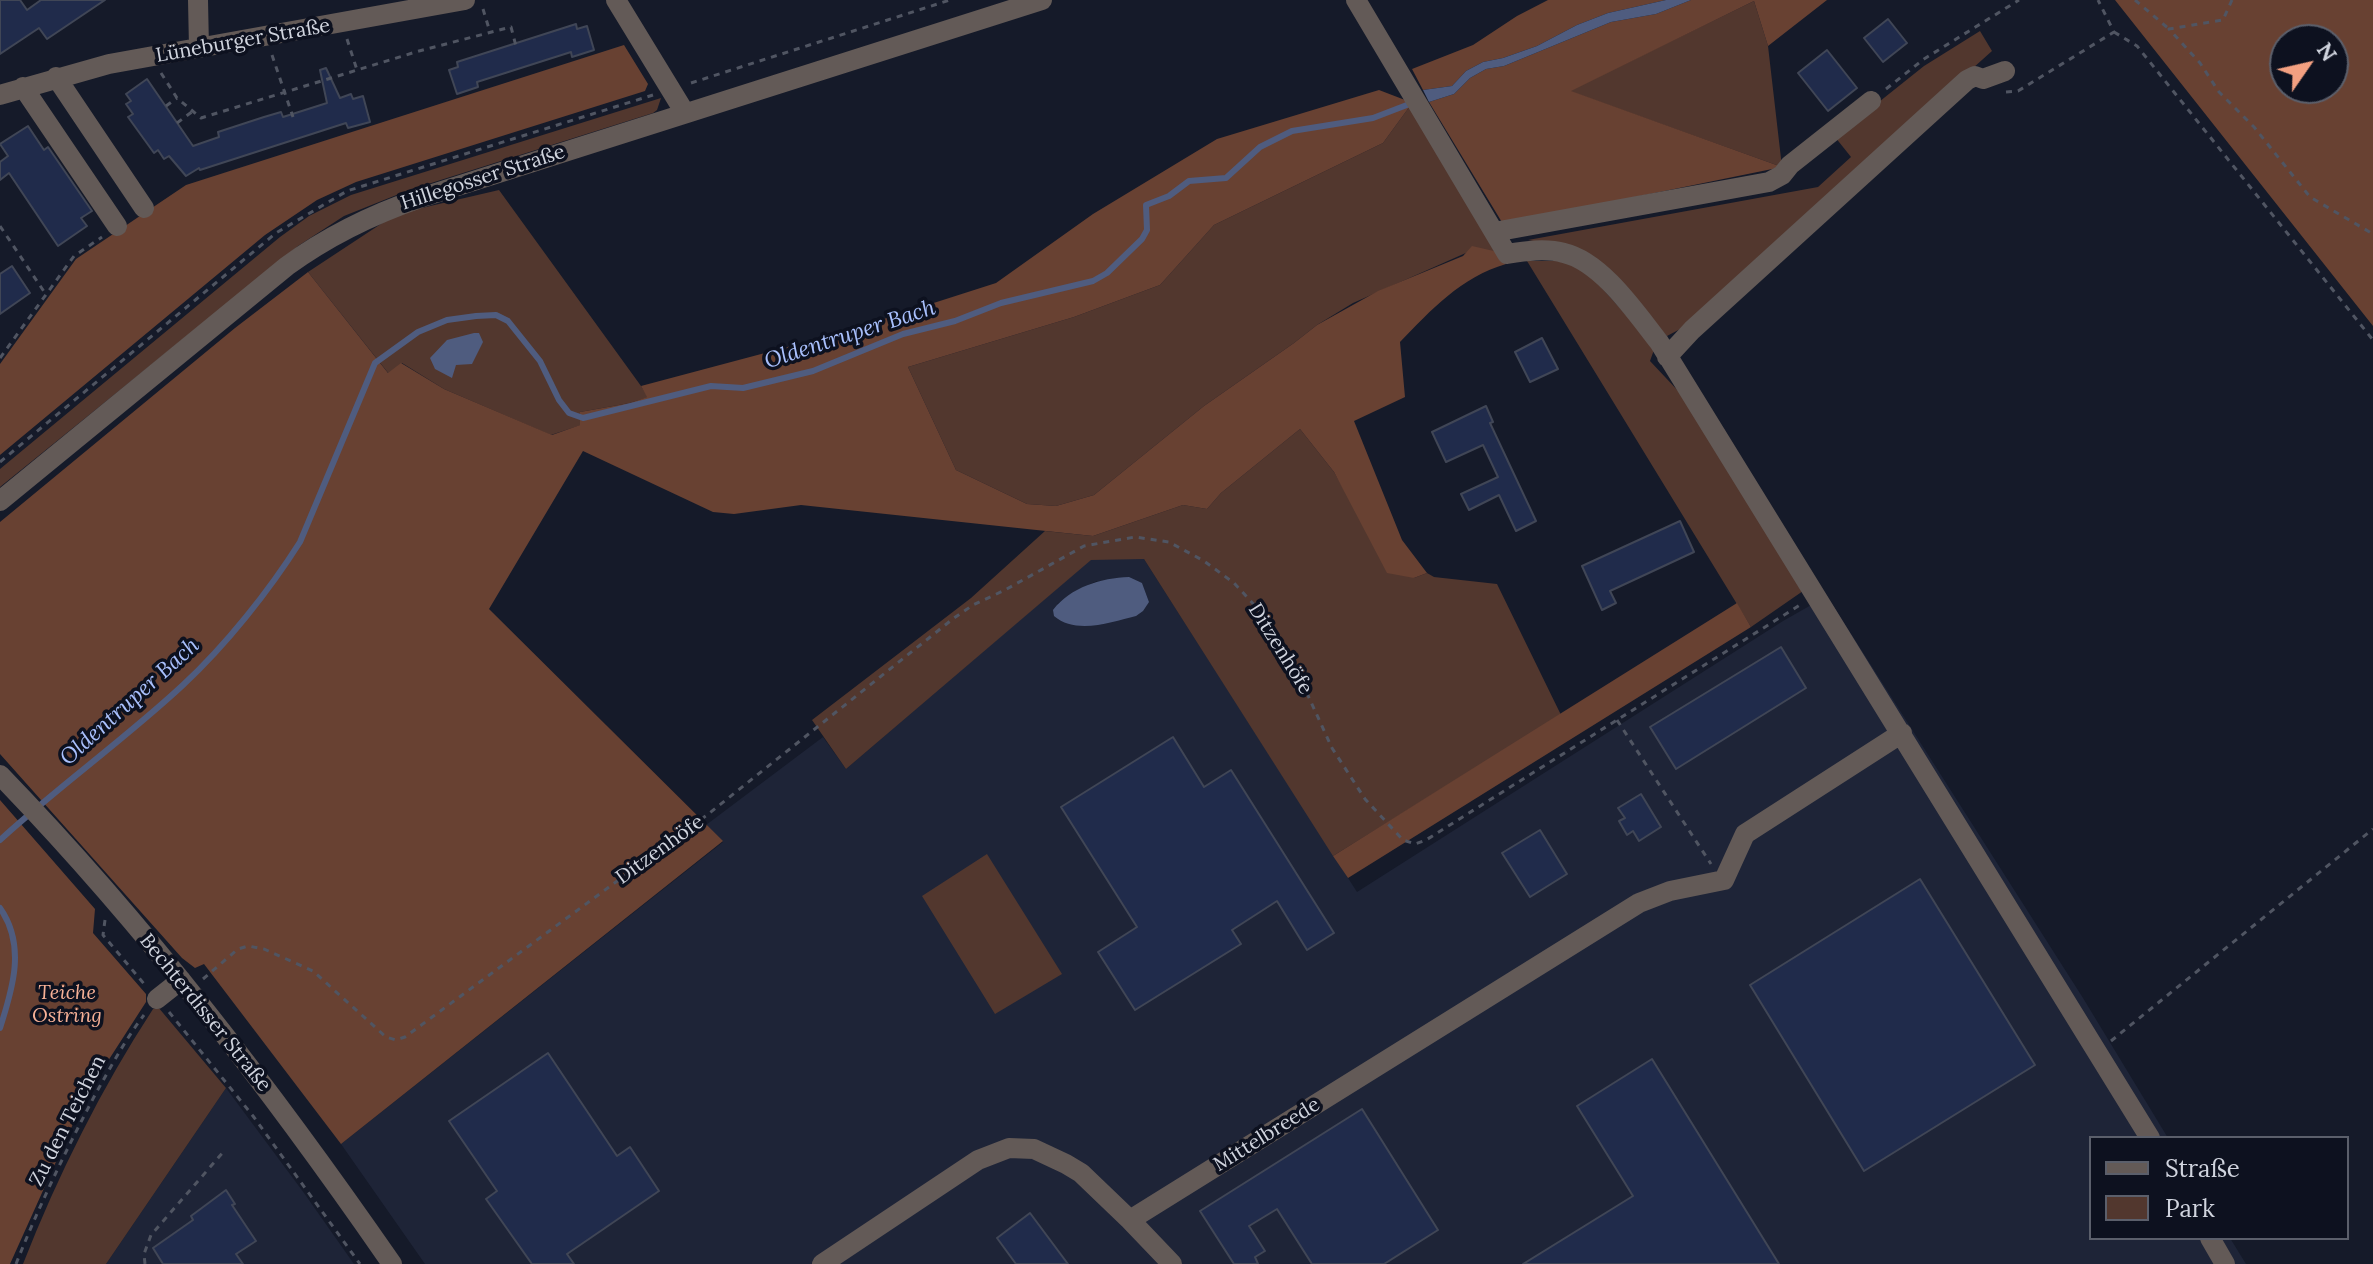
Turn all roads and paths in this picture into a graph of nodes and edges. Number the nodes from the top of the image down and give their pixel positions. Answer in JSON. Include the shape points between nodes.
{"nodes":[{"id":1,"x":198,"y":0,"type":"edge"},
{"id":2,"x":465,"y":0,"type":"edge"},
{"id":3,"x":481,"y":0,"type":"edge"},
{"id":4,"x":616,"y":0,"type":"edge"},
{"id":5,"x":1042,"y":0,"type":"edge"},
{"id":6,"x":1356,"y":0,"type":"edge"},
{"id":7,"x":2019,"y":0,"type":"edge"},
{"id":8,"x":2098,"y":0,"type":"edge"},
{"id":9,"x":2135,"y":0,"type":"edge"},
{"id":10,"x":2232,"y":0,"type":"edge"},
{"id":11,"x":343,"y":23,"type":"junction"},
{"id":12,"x":2169,"y":29,"type":"junction"},
{"id":13,"x":490,"y":32,"type":"junction"},
{"id":14,"x":2114,"y":32,"type":"junction"},
{"id":15,"x":268,"y":36,"type":"junction"},
{"id":16,"x":516,"y":46,"type":"dead end"},
{"id":17,"x":199,"y":48,"type":"junction"},
{"id":18,"x":156,"y":56,"type":"junction"},
{"id":19,"x":357,"y":70,"type":"junction"},
{"id":20,"x":2005,"y":71,"type":"dead end"},
{"id":21,"x":56,"y":77,"type":"junction"},
{"id":22,"x":1983,"y":79,"type":"junction"},
{"id":23,"x":23,"y":87,"type":"junction"},
{"id":24,"x":286,"y":93,"type":"junction"},
{"id":25,"x":0,"y":95,"type":"edge"},
{"id":26,"x":177,"y":98,"type":"junction"},
{"id":27,"x":1871,"y":101,"type":"joint"},
{"id":28,"x":166,"y":106,"type":"dead end"},
{"id":29,"x":193,"y":111,"type":"junction"},
{"id":30,"x":685,"y":113,"type":"junction"},
{"id":31,"x":293,"y":117,"type":"dead end"},
{"id":32,"x":177,"y":123,"type":"dead end"},
{"id":33,"x":144,"y":208,"type":"dead end"},
{"id":34,"x":0,"y":226,"type":"edge"},
{"id":35,"x":117,"y":226,"type":"joint"},
{"id":36,"x":1494,"y":232,"type":"junction"},
{"id":37,"x":2373,"y":234,"type":"edge"},
{"id":38,"x":46,"y":294,"type":"junction"},
{"id":39,"x":2373,"y":340,"type":"edge"},
{"id":40,"x":1667,"y":357,"type":"junction"},
{"id":41,"x":0,"y":358,"type":"edge"},
{"id":42,"x":0,"y":501,"type":"edge"},
{"id":43,"x":1817,"y":594,"type":"junction"},
{"id":44,"x":1617,"y":720,"type":"junction"},
{"id":45,"x":1902,"y":733,"type":"junction"},
{"id":46,"x":7,"y":782,"type":"edge"},
{"id":47,"x":2373,"y":829,"type":"edge"},
{"id":48,"x":1700,"y":849,"type":"dead end"},
{"id":49,"x":108,"y":894,"type":"junction"},
{"id":50,"x":185,"y":985,"type":"junction"},
{"id":51,"x":157,"y":999,"type":"junction"},
{"id":52,"x":2098,"y":1051,"type":"junction"},
{"id":53,"x":2149,"y":1136,"type":"edge"},
{"id":54,"x":225,"y":1150,"type":"dead end"},
{"id":55,"x":1130,"y":1220,"type":"junction"},
{"id":56,"x":2211,"y":1240,"type":"edge"},
{"id":57,"x":16,"y":1264,"type":"edge"},
{"id":58,"x":145,"y":1264,"type":"edge"},
{"id":59,"x":360,"y":1264,"type":"edge"},
{"id":60,"x":392,"y":1264,"type":"edge"},
{"id":61,"x":822,"y":1264,"type":"edge"},
{"id":62,"x":1172,"y":1264,"type":"edge"},
{"id":63,"x":2225,"y":1264,"type":"edge"}],
"edges":[{"from":1,"to":17,"type":"street"},
{"from":2,"to":11,"type":"street","name":"Lüneburger Straße"},
{"from":3,"to":13,"type":"path"},
{"from":4,"to":30,"type":"street"},
{"from":5,"to":30,"type":"street","name":"Hillegosser Straße"},
{"from":6,"to":36,"type":"street"},
{"from":7,"to":27,"type":"path","via":[[1924,59]]},
{"from":8,"to":14,"type":"path"},
{"from":9,"to":12,"type":"path"},
{"from":10,"to":12,"type":"path","via":[[2223,20]]},
{"from":11,"to":15,"type":"street","name":"Lüneburger Straße"},
{"from":11,"to":19,"type":"path"},
{"from":12,"to":37,"type":"path","via":[[2310,197]]},
{"from":13,"to":16,"type":"path","via":[[511,27]]},
{"from":13,"to":19,"type":"path"},
{"from":14,"to":22,"type":"path","via":[[2014,93]]},
{"from":14,"to":39,"type":"path","via":[[2137,46]]},
{"from":15,"to":17,"type":"street","name":"Lüneburger Straße"},
{"from":15,"to":24,"type":"path"},
{"from":17,"to":18,"type":"street","name":"Lüneburger Straße"},
{"from":18,"to":21,"type":"street","name":"Lüneburger Straße"},
{"from":18,"to":26,"type":"path"},
{"from":19,"to":24,"type":"path"},
{"from":20,"to":22,"type":"street"},
{"from":21,"to":23,"type":"street","name":"Lüneburger Straße"},
{"from":21,"to":33,"type":"street"},
{"from":22,"to":40,"type":"street","via":[[1967,80]]},
{"from":23,"to":25,"type":"street","name":"Lüneburger Straße"},
{"from":23,"to":35,"type":"street"},
{"from":24,"to":29,"type":"path","via":[[201,118]]},
{"from":24,"to":31,"type":"path"},
{"from":26,"to":28,"type":"path"},
{"from":26,"to":29,"type":"path"},
{"from":27,"to":36,"type":"street","via":[[1769,182]]},
{"from":29,"to":32,"type":"path"},
{"from":30,"to":42,"type":"street","name":"Hillegosser Straße","via":[[387,209],[336,233],[287,266]]},
{"from":34,"to":38,"type":"path"},
{"from":35,"to":38,"type":"path","via":[[74,256]]},
{"from":36,"to":40,"type":"street","via":[[1507,254],[1542,251],[1581,259],[1631,307]]},
{"from":38,"to":41,"type":"path"},
{"from":40,"to":43,"type":"street"},
{"from":43,"to":44,"type":"path","name":"Ditzenhöfe"},
{"from":43,"to":45,"type":"street"},
{"from":44,"to":48,"type":"path"},
{"from":44,"to":50,"type":"path","name":"Ditzenhöfe","via":[[1426,840],[1403,840],[1365,799],[1332,748],[1276,635],[1234,583],[1169,542],[1112,539],[1084,546],[954,618],[707,815],[405,1037],[386,1037],[313,971],[264,949],[238,949]]},
{"from":45,"to":52,"type":"street"},
{"from":45,"to":55,"type":"street","name":"Mittelbreede","via":[[1745,834],[1724,880],[1639,903]]},
{"from":46,"to":49,"type":"street","name":"Bechterdisser Straße"},
{"from":47,"to":52,"type":"path"},
{"from":49,"to":50,"type":"street","name":"Bechterdisser Straße"},
{"from":49,"to":51,"type":"path","via":[[103,935]]},
{"from":50,"to":51,"type":"street"},
{"from":50,"to":60,"type":"street","name":"Bechterdisser Straße"},
{"from":51,"to":57,"type":"path","name":"Zu den Teichen","via":[[118,1053],[86,1113]]},
{"from":51,"to":59,"type":"path","via":[[253,1116]]},
{"from":52,"to":53,"type":"street"},
{"from":54,"to":58,"type":"path","via":[[151,1235]]},
{"from":55,"to":61,"type":"street","via":[[1066,1164],[1034,1149],[1009,1148],[968,1166]]},
{"from":55,"to":62,"type":"street"},
{"from":56,"to":63,"type":"street"}]}
